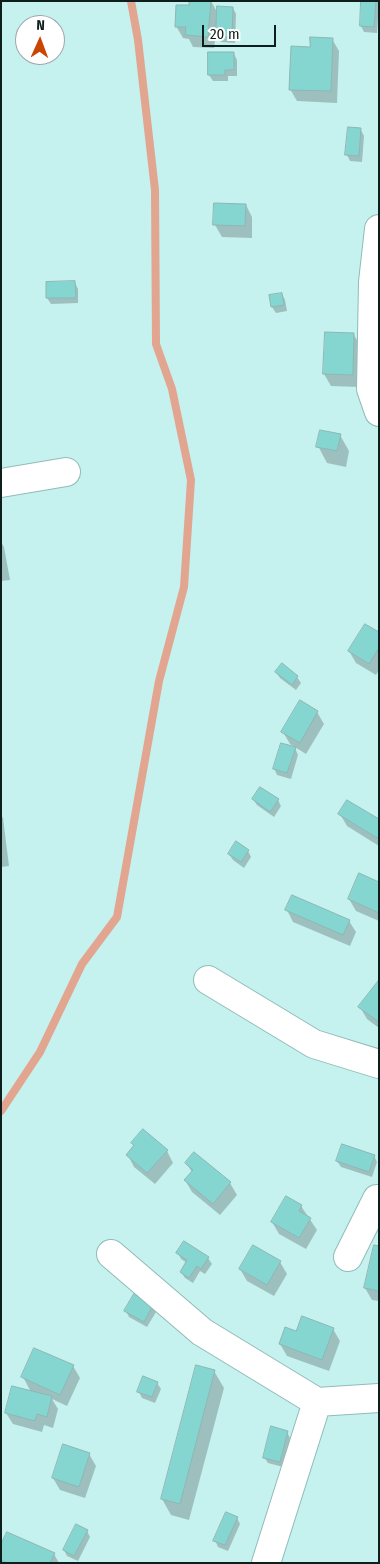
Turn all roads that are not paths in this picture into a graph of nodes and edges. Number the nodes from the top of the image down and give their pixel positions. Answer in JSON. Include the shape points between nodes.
{"nodes":[{"id":1,"x":379,"y":229,"type":"edge"},
{"id":2,"x":379,"y":412,"type":"edge"},
{"id":3,"x":66,"y":472,"type":"dead end"},
{"id":4,"x":1,"y":483,"type":"edge"},
{"id":5,"x":208,"y":980,"type":"dead end"},
{"id":6,"x":379,"y":1064,"type":"edge"},
{"id":7,"x":379,"y":1199,"type":"edge"},
{"id":8,"x":111,"y":1254,"type":"dead end"},
{"id":9,"x":348,"y":1257,"type":"dead end"},
{"id":10,"x":379,"y":1398,"type":"edge"},
{"id":11,"x":317,"y":1402,"type":"junction"},
{"id":12,"x":266,"y":1563,"type":"edge"}],
"edges":[{"from":1,"to":2,"type":"street","via":[[373,282],[371,389]]},
{"from":3,"to":4,"type":"street"},
{"from":5,"to":6,"type":"street","via":[[314,1044]]},
{"from":7,"to":9,"type":"street"},
{"from":8,"to":11,"type":"street","via":[[202,1332]]},
{"from":10,"to":11,"type":"street"},
{"from":11,"to":12,"type":"street"}]}
